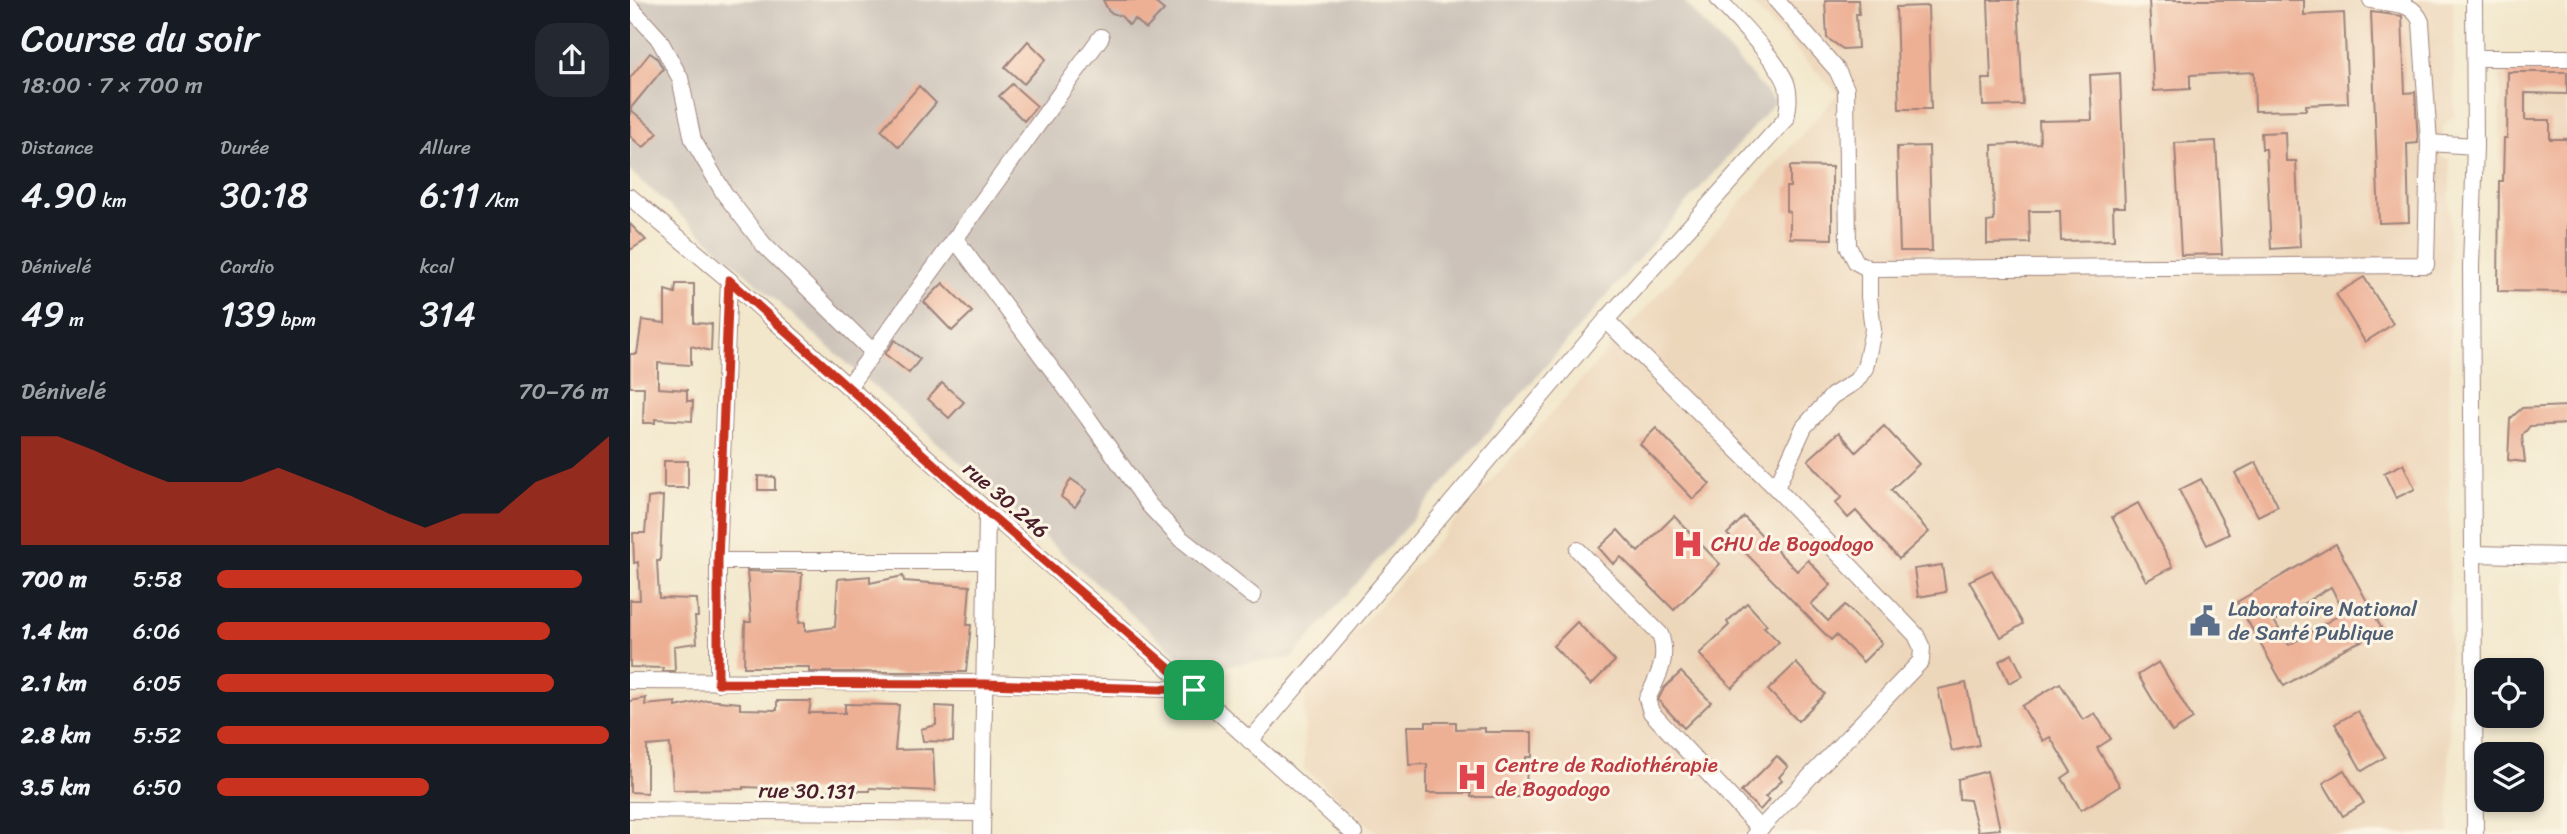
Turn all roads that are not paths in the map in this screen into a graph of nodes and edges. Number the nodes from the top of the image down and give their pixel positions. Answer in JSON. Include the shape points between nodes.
{"nodes":[{"id":1,"x":1719,"y":0,"type":"edge"},
{"id":2,"x":1776,"y":0,"type":"edge"},
{"id":3,"x":2371,"y":0,"type":"edge"},
{"id":4,"x":2474,"y":0,"type":"edge"},
{"id":5,"x":630,"y":7,"type":"edge"},
{"id":6,"x":1101,"y":37,"type":"dead end"},
{"id":7,"x":2475,"y":58,"type":"junction"},
{"id":8,"x":2567,"y":58,"type":"edge"},
{"id":9,"x":2429,"y":143,"type":"junction"},
{"id":10,"x":2475,"y":146,"type":"junction"},
{"id":11,"x":630,"y":197,"type":"edge"},
{"id":12,"x":954,"y":239,"type":"junction"},
{"id":13,"x":1869,"y":269,"type":"junction"},
{"id":14,"x":729,"y":280,"type":"junction"},
{"id":15,"x":1606,"y":320,"type":"junction"},
{"id":16,"x":873,"y":352,"type":"junction"},
{"id":17,"x":848,"y":387,"type":"junction"},
{"id":18,"x":1776,"y":488,"type":"junction"},
{"id":19,"x":986,"y":511,"type":"junction"},
{"id":20,"x":1578,"y":550,"type":"dead end"},
{"id":21,"x":2474,"y":554,"type":"junction"},
{"id":22,"x":2567,"y":556,"type":"edge"},
{"id":23,"x":718,"y":561,"type":"junction"},
{"id":24,"x":986,"y":561,"type":"junction"},
{"id":25,"x":1253,"y":596,"type":"dead end"},
{"id":26,"x":630,"y":681,"type":"edge"},
{"id":27,"x":718,"y":683,"type":"junction"},
{"id":28,"x":985,"y":684,"type":"junction"},
{"id":29,"x":1194,"y":690,"type":"junction"},
{"id":30,"x":1250,"y":741,"type":"junction"},
{"id":31,"x":630,"y":810,"type":"edge"},
{"id":32,"x":983,"y":813,"type":"junction"},
{"id":33,"x":1757,"y":831,"type":"edge"},
{"id":34,"x":982,"y":834,"type":"edge"},
{"id":35,"x":1354,"y":834,"type":"edge"},
{"id":36,"x":2475,"y":834,"type":"edge"}],
"edges":[{"from":1,"to":15,"type":"street","via":[[1787,83],[1786,119]]},
{"from":2,"to":13,"type":"street","via":[[1837,70],[1846,89],[1848,246],[1856,262]]},
{"from":3,"to":9,"type":"street","via":[[2409,4],[2418,14]]},
{"from":4,"to":7,"type":"street"},
{"from":5,"to":16,"type":"street","via":[[659,39],[680,78],[693,139],[724,193],[764,245]]},
{"from":6,"to":12,"type":"street"},
{"from":7,"to":8,"type":"street"},
{"from":7,"to":10,"type":"street"},
{"from":9,"to":10,"type":"street"},
{"from":9,"to":13,"type":"street","via":[[2426,265]]},
{"from":10,"to":21,"type":"street","via":[[2471,267]]},
{"from":11,"to":14,"type":"street","name":"rue 30.246"},
{"from":12,"to":16,"type":"street"},
{"from":12,"to":25,"type":"street","via":[[1149,505],[1179,537]]},
{"from":13,"to":18,"type":"street","via":[[1873,330],[1865,368],[1804,427]]},
{"from":14,"to":17,"type":"street","name":"rue 30.246"},
{"from":14,"to":23,"type":"street"},
{"from":15,"to":18,"type":"street"},
{"from":15,"to":30,"type":"street"},
{"from":16,"to":17,"type":"street"},
{"from":17,"to":19,"type":"street","name":"rue 30.246"},
{"from":18,"to":33,"type":"street","via":[[1916,635],[1922,648],[1921,661]]},
{"from":19,"to":24,"type":"street"},
{"from":19,"to":29,"type":"street","name":"rue 30.246"},
{"from":20,"to":33,"type":"street","via":[[1660,634],[1665,648],[1647,699],[1651,712]]},
{"from":21,"to":22,"type":"street"},
{"from":21,"to":36,"type":"street"},
{"from":23,"to":24,"type":"street"},
{"from":23,"to":27,"type":"street"},
{"from":24,"to":28,"type":"street"},
{"from":26,"to":27,"type":"street"},
{"from":27,"to":28,"type":"street"},
{"from":28,"to":29,"type":"street"},
{"from":28,"to":32,"type":"street"},
{"from":29,"to":30,"type":"street","name":"rue 30.246"},
{"from":30,"to":35,"type":"street","name":"rue 30.246"},
{"from":31,"to":32,"type":"street","name":"rue 30.131"},
{"from":32,"to":34,"type":"street"}]}
